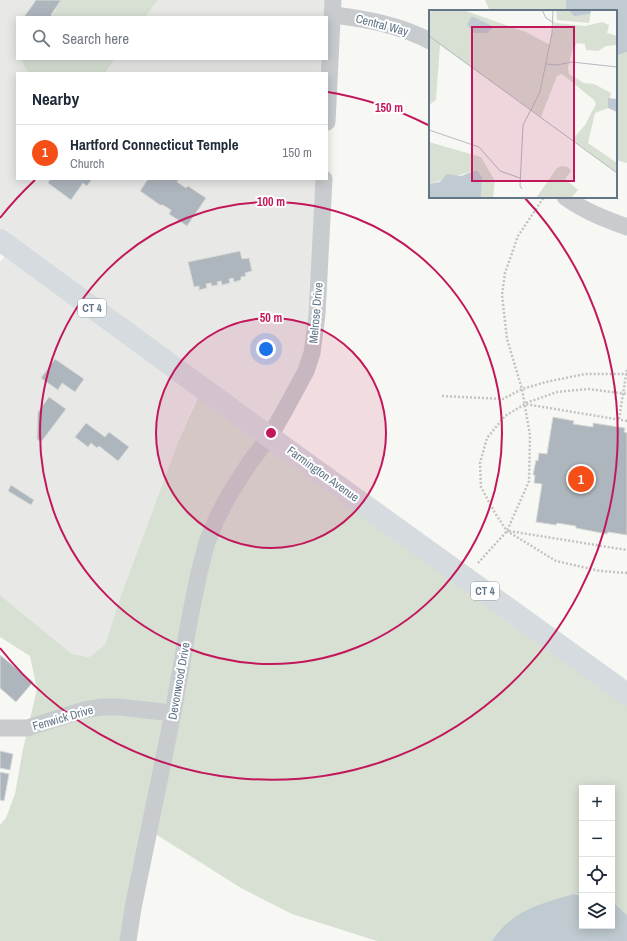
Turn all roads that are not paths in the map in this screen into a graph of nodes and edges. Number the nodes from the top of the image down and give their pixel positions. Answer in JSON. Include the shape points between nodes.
{"nodes":[{"id":1,"x":333,"y":7,"type":"edge"},
{"id":2,"x":429,"y":41,"type":"edge"},
{"id":3,"x":328,"y":103,"type":"edge"},
{"id":4,"x":324,"y":180,"type":"edge"},
{"id":5,"x":566,"y":198,"type":"edge"},
{"id":6,"x":627,"y":227,"type":"edge"},
{"id":7,"x":0,"y":240,"type":"edge"},
{"id":8,"x":270,"y":436,"type":"junction"},
{"id":9,"x":627,"y":694,"type":"edge"},
{"id":10,"x":173,"y":713,"type":"junction"},
{"id":11,"x":0,"y":728,"type":"edge"},
{"id":12,"x":128,"y":941,"type":"edge"}],
"edges":[{"from":1,"to":2,"type":"street","name":"Central Way"},
{"from":1,"to":3,"type":"street"},
{"from":4,"to":8,"type":"street","name":"Melrose Drive","via":[[317,315],[312,353],[306,371]]},
{"from":5,"to":6,"type":"street","via":[[581,208]]},
{"from":7,"to":8,"type":"main road","name":"Farmington Avenue","number":"CT 4"},
{"from":8,"to":9,"type":"main road","name":"Farmington Avenue","number":"CT 4"},
{"from":8,"to":10,"type":"street","name":"Devonwood Drive","via":[[229,495],[207,542],[190,617]]},
{"from":10,"to":11,"type":"street","name":"Fenwick Drive","via":[[102,707],[84,710],[28,728]]},
{"from":10,"to":12,"type":"street","name":"Devonwood Drive"}]}
